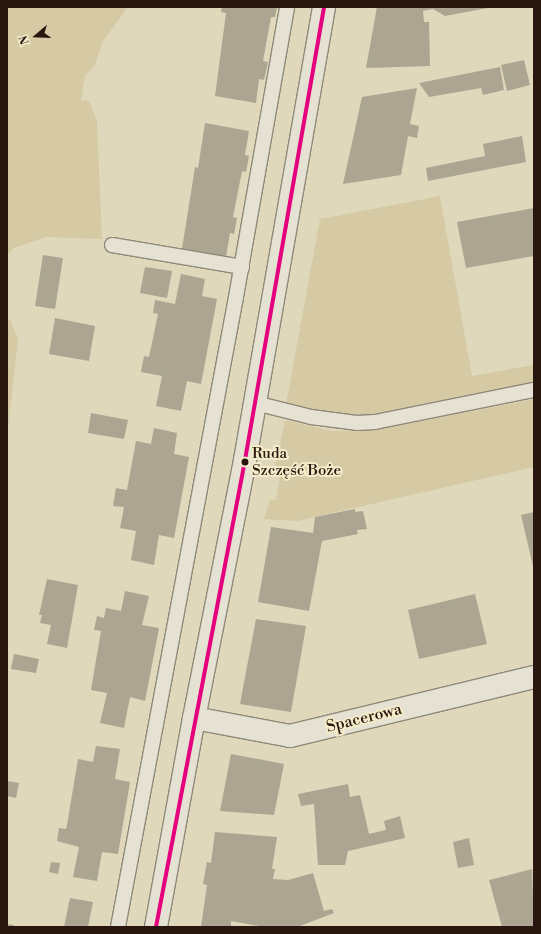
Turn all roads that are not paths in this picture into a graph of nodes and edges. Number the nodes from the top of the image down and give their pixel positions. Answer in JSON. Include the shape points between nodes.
{"nodes":[{"id":1,"x":287,"y":7,"type":"edge"},
{"id":2,"x":324,"y":7,"type":"edge"},
{"id":3,"x":112,"y":245,"type":"dead end"},
{"id":4,"x":242,"y":267,"type":"junction"},
{"id":5,"x":534,"y":390,"type":"edge"},
{"id":6,"x":255,"y":403,"type":"junction"},
{"id":7,"x":534,"y":677,"type":"edge"},
{"id":8,"x":194,"y":718,"type":"junction"},
{"id":9,"x":118,"y":927,"type":"edge"},
{"id":10,"x":156,"y":927,"type":"edge"}],
"edges":[{"from":1,"to":4,"type":"lane"},
{"from":2,"to":6,"type":"street"},
{"from":3,"to":4,"type":"lane"},
{"from":4,"to":9,"type":"lane"},
{"from":5,"to":6,"type":"lane","via":[[375,422],[357,423],[311,417]]},
{"from":6,"to":8,"type":"street"},
{"from":7,"to":8,"type":"street","name":"Spacerowa","via":[[290,736]]},
{"from":8,"to":10,"type":"street"}]}
